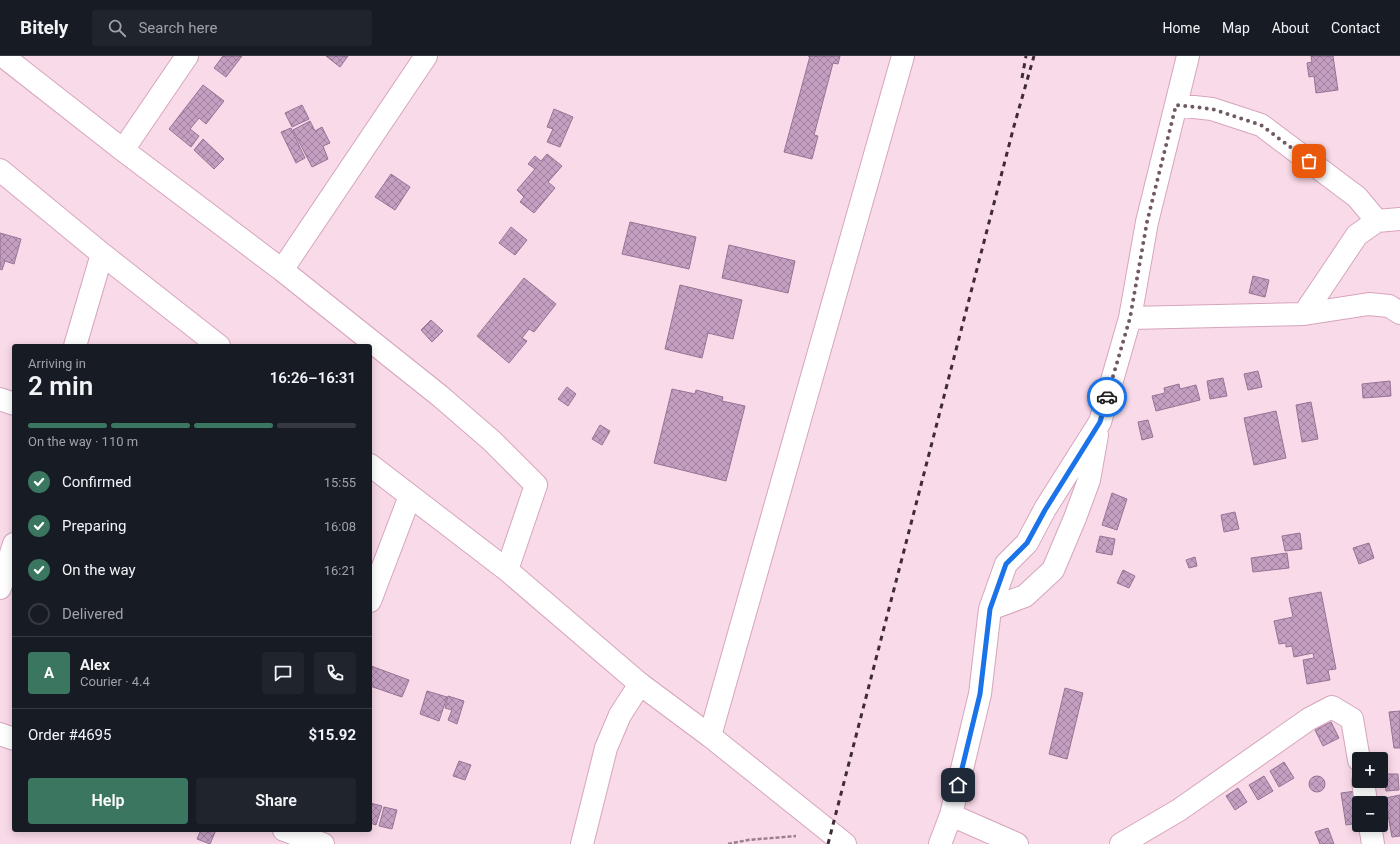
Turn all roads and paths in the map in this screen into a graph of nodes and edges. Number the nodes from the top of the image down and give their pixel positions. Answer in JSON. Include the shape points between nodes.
{"nodes":[{"id":1,"x":3,"y":56,"type":"edge"},
{"id":2,"x":187,"y":56,"type":"edge"},
{"id":3,"x":426,"y":56,"type":"edge"},
{"id":4,"x":903,"y":56,"type":"edge"},
{"id":5,"x":1188,"y":56,"type":"edge"},
{"id":6,"x":1176,"y":105,"type":"junction"},
{"id":7,"x":123,"y":150,"type":"junction"},
{"id":8,"x":0,"y":170,"type":"edge"},
{"id":9,"x":1400,"y":219,"type":"edge"},
{"id":10,"x":1377,"y":221,"type":"junction"},
{"id":11,"x":102,"y":254,"type":"junction"},
{"id":12,"x":282,"y":270,"type":"junction"},
{"id":13,"x":1400,"y":313,"type":"edge"},
{"id":14,"x":1304,"y":314,"type":"junction"},
{"id":15,"x":1130,"y":318,"type":"junction"},
{"id":16,"x":76,"y":344,"type":"edge"},
{"id":17,"x":216,"y":344,"type":"edge"},
{"id":18,"x":0,"y":399,"type":"edge"},
{"id":19,"x":12,"y":403,"type":"edge"},
{"id":20,"x":1100,"y":422,"type":"junction"},
{"id":21,"x":372,"y":467,"type":"edge"},
{"id":22,"x":410,"y":496,"type":"junction"},
{"id":23,"x":12,"y":550,"type":"edge"},
{"id":24,"x":506,"y":570,"type":"junction"},
{"id":25,"x":0,"y":588,"type":"edge"},
{"id":26,"x":372,"y":596,"type":"edge"},
{"id":27,"x":990,"y":609,"type":"junction"},
{"id":28,"x":640,"y":684,"type":"junction"},
{"id":29,"x":0,"y":734,"type":"edge"},
{"id":30,"x":710,"y":736,"type":"junction"},
{"id":31,"x":12,"y":738,"type":"edge"},
{"id":32,"x":1358,"y":752,"type":"edge"},
{"id":33,"x":951,"y":815,"type":"junction"},
{"id":34,"x":282,"y":832,"type":"edge"},
{"id":35,"x":289,"y":832,"type":"edge"},
{"id":36,"x":1371,"y":832,"type":"edge"},
{"id":37,"x":838,"y":839,"type":"edge"},
{"id":38,"x":279,"y":844,"type":"edge"},
{"id":39,"x":323,"y":844,"type":"edge"},
{"id":40,"x":582,"y":844,"type":"edge"},
{"id":41,"x":728,"y":844,"type":"edge"},
{"id":42,"x":940,"y":844,"type":"edge"},
{"id":43,"x":1017,"y":844,"type":"edge"},
{"id":44,"x":1121,"y":844,"type":"edge"},
{"id":45,"x":1373,"y":844,"type":"edge"}],
"edges":[{"from":1,"to":7,"type":"street"},
{"from":2,"to":7,"type":"street"},
{"from":3,"to":12,"type":"street"},
{"from":4,"to":30,"type":"street"},
{"from":5,"to":6,"type":"street"},
{"from":6,"to":10,"type":"street","via":[[1212,109],[1261,125],[1356,197]]},
{"from":6,"to":15,"type":"street","via":[[1147,222]]},
{"from":7,"to":12,"type":"street"},
{"from":8,"to":11,"type":"street"},
{"from":9,"to":10,"type":"street"},
{"from":10,"to":14,"type":"street","via":[[1357,235]]},
{"from":11,"to":16,"type":"street"},
{"from":11,"to":17,"type":"street"},
{"from":12,"to":24,"type":"street","via":[[440,396],[492,441],[536,485]]},
{"from":13,"to":14,"type":"street","via":[[1388,306],[1369,304]]},
{"from":14,"to":15,"type":"street"},
{"from":15,"to":20,"type":"street"},
{"from":18,"to":19,"type":"street"},
{"from":20,"to":27,"type":"street","via":[[1027,543],[1006,564]]},
{"from":20,"to":27,"type":"street","via":[[1089,480],[1053,570],[1025,596]]},
{"from":21,"to":22,"type":"street"},
{"from":22,"to":24,"type":"street"},
{"from":22,"to":26,"type":"street"},
{"from":23,"to":25,"type":"street"},
{"from":24,"to":28,"type":"street"},
{"from":27,"to":33,"type":"street","via":[[980,694]]},
{"from":28,"to":30,"type":"street"},
{"from":28,"to":40,"type":"street","via":[[620,715],[606,748]]},
{"from":29,"to":31,"type":"street"},
{"from":30,"to":37,"type":"street"},
{"from":32,"to":44,"type":"street","via":[[1352,718],[1332,707],[1308,718],[1179,810]]},
{"from":33,"to":42,"type":"street"},
{"from":33,"to":43,"type":"street"},
{"from":34,"to":38,"type":"street"},
{"from":35,"to":39,"type":"street"},
{"from":36,"to":45,"type":"street"},
{"from":37,"to":41,"type":"path","via":[[748,840]]}]}
